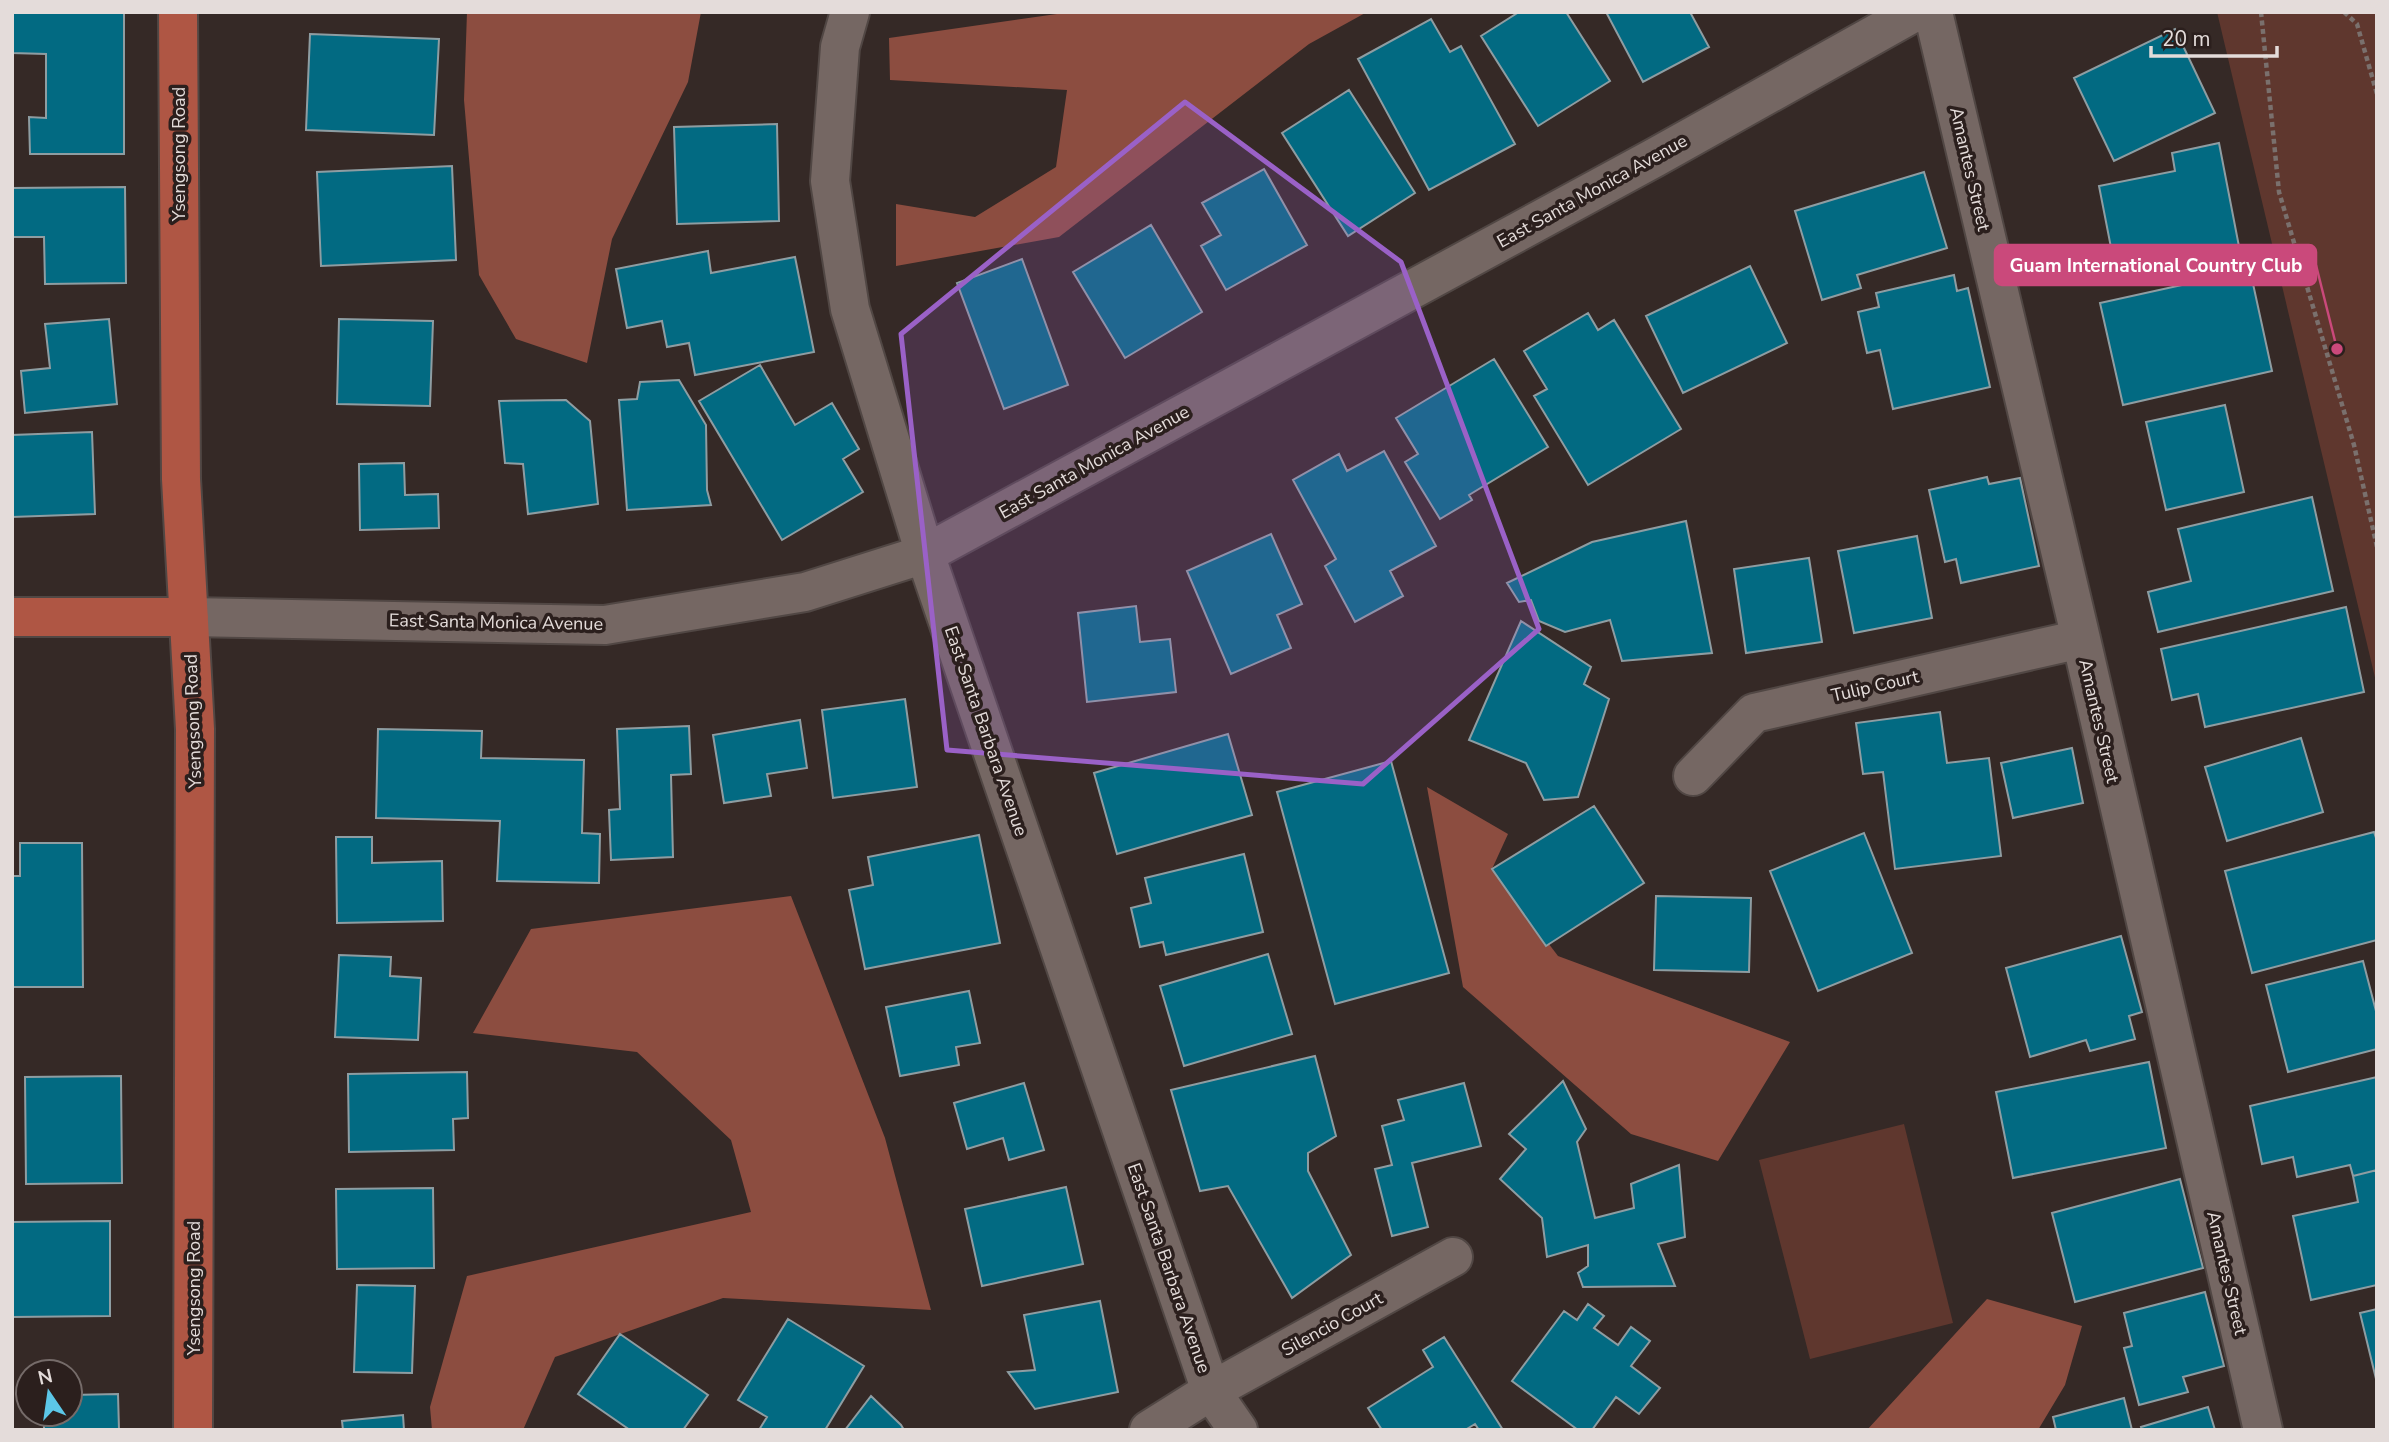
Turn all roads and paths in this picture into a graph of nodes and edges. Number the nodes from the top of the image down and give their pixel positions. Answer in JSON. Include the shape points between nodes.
{"nodes":[{"id":1,"x":178,"y":12,"type":"edge"},
{"id":2,"x":850,"y":12,"type":"edge"},
{"id":3,"x":1915,"y":12,"type":"edge"},
{"id":4,"x":1933,"y":12,"type":"edge"},
{"id":5,"x":2261,"y":12,"type":"edge"},
{"id":6,"x":2344,"y":12,"type":"edge"},
{"id":7,"x":2377,"y":94,"type":"edge"},
{"id":8,"x":2377,"y":547,"type":"edge"},
{"id":9,"x":925,"y":554,"type":"junction"},
{"id":10,"x":12,"y":617,"type":"edge"},
{"id":11,"x":189,"y":617,"type":"junction"},
{"id":12,"x":2081,"y":639,"type":"junction"},
{"id":13,"x":1693,"y":776,"type":"dead end"},
{"id":14,"x":1453,"y":1257,"type":"dead end"},
{"id":15,"x":1211,"y":1391,"type":"junction"},
{"id":16,"x":193,"y":1430,"type":"edge"},
{"id":17,"x":1149,"y":1430,"type":"edge"},
{"id":18,"x":1238,"y":1430,"type":"edge"},
{"id":19,"x":2263,"y":1430,"type":"edge"}],
"edges":[{"from":1,"to":11,"type":"main road","name":"Ysengsong Road","via":[[181,479]]},
{"from":2,"to":9,"type":"street","name":"East Santa Barbara Avenue","via":[[840,47],[830,181],[850,309]]},
{"from":3,"to":9,"type":"street","name":"East Santa Monica Avenue"},
{"from":4,"to":12,"type":"street","name":"Amantes Street"},
{"from":5,"to":8,"type":"path","via":[[2279,192],[2354,445]]},
{"from":6,"to":7,"type":"path","via":[[2357,24]]},
{"from":9,"to":11,"type":"street","name":"East Santa Monica Avenue","via":[[805,593],[605,625]]},
{"from":9,"to":15,"type":"street","name":"East Santa Barbara Avenue"},
{"from":10,"to":11,"type":"main road"},
{"from":11,"to":16,"type":"main road","name":"Ysengsong Road","via":[[195,756]]},
{"from":12,"to":13,"type":"street","name":"Tulip Court","via":[[1754,713]]},
{"from":12,"to":19,"type":"street","name":"Amantes Street"},
{"from":14,"to":15,"type":"street","name":"Silencio Court"},
{"from":15,"to":17,"type":"street","name":"Silencio Court"},
{"from":15,"to":18,"type":"street","name":"East Santa Barbara Avenue"}]}
